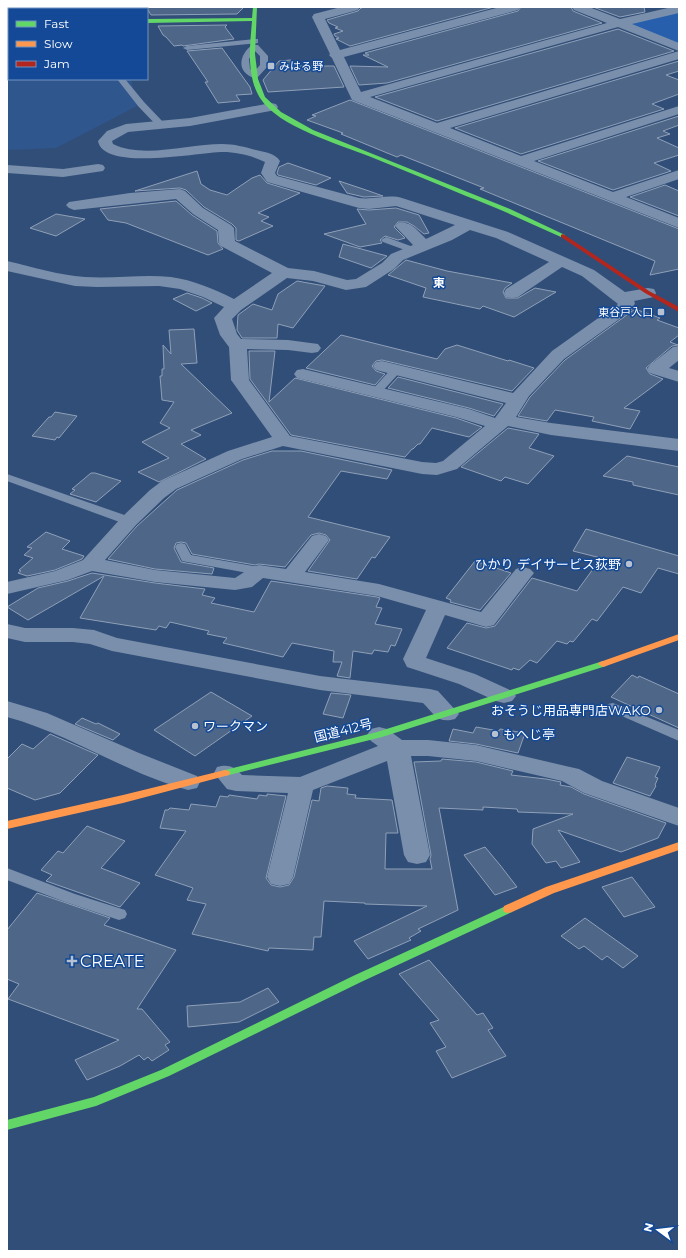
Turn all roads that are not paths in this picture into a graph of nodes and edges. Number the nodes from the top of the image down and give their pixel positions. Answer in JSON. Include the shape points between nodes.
{"nodes":[{"id":1,"x":255,"y":7,"type":"edge"},
{"id":2,"x":354,"y":7,"type":"edge"},
{"id":3,"x":514,"y":7,"type":"edge"},
{"id":4,"x":578,"y":7,"type":"edge"},
{"id":5,"x":679,"y":9,"type":"edge"},
{"id":6,"x":256,"y":19,"type":"junction"},
{"id":7,"x":148,"y":21,"type":"edge"},
{"id":8,"x":620,"y":23,"type":"junction"},
{"id":9,"x":255,"y":44,"type":"junction"},
{"id":10,"x":679,"y":47,"type":"edge"},
{"id":11,"x":187,"y":48,"type":"dead end"},
{"id":12,"x":336,"y":55,"type":"junction"},
{"id":13,"x":679,"y":55,"type":"edge"},
{"id":14,"x":122,"y":80,"type":"edge"},
{"id":15,"x":358,"y":97,"type":"junction"},
{"id":16,"x":271,"y":108,"type":"junction"},
{"id":17,"x":679,"y":110,"type":"edge"},
{"id":18,"x":161,"y":125,"type":"junction"},
{"id":19,"x":436,"y":128,"type":"junction"},
{"id":20,"x":128,"y":154,"type":"junction"},
{"id":21,"x":521,"y":161,"type":"junction"},
{"id":22,"x":7,"y":169,"type":"edge"},
{"id":23,"x":679,"y":174,"type":"edge"},
{"id":24,"x":103,"y":177,"type":"junction"},
{"id":25,"x":612,"y":197,"type":"junction"},
{"id":26,"x":130,"y":198,"type":"junction"},
{"id":27,"x":74,"y":205,"type":"dead end"},
{"id":28,"x":679,"y":223,"type":"edge"},
{"id":29,"x":468,"y":224,"type":"junction"},
{"id":30,"x":403,"y":226,"type":"dead end"},
{"id":31,"x":386,"y":240,"type":"dead end"},
{"id":32,"x":419,"y":248,"type":"junction"},
{"id":33,"x":561,"y":261,"type":"junction"},
{"id":34,"x":7,"y":266,"type":"edge"},
{"id":35,"x":284,"y":273,"type":"junction"},
{"id":36,"x":512,"y":293,"type":"dead end"},
{"id":37,"x":648,"y":293,"type":"junction"},
{"id":38,"x":622,"y":298,"type":"junction"},
{"id":39,"x":235,"y":306,"type":"junction"},
{"id":40,"x":679,"y":310,"type":"edge"},
{"id":41,"x":236,"y":344,"type":"junction"},
{"id":42,"x":312,"y":348,"type":"dead end"},
{"id":43,"x":679,"y":351,"type":"edge"},
{"id":44,"x":389,"y":367,"type":"joint"},
{"id":45,"x":303,"y":374,"type":"dead end"},
{"id":46,"x":679,"y":378,"type":"edge"},
{"id":47,"x":375,"y":393,"type":"junction"},
{"id":48,"x":518,"y":400,"type":"junction"},
{"id":49,"x":502,"y":423,"type":"junction"},
{"id":50,"x":283,"y":440,"type":"junction"},
{"id":51,"x":679,"y":445,"type":"edge"},
{"id":52,"x":7,"y":477,"type":"edge"},
{"id":53,"x":130,"y":521,"type":"junction"},
{"id":54,"x":319,"y":540,"type":"dead end"},
{"id":55,"x":181,"y":547,"type":"dead end"},
{"id":56,"x":90,"y":564,"type":"junction"},
{"id":57,"x":259,"y":571,"type":"junction"},
{"id":58,"x":523,"y":573,"type":"dead end"},
{"id":59,"x":291,"y":576,"type":"junction"},
{"id":60,"x":7,"y":588,"type":"edge"},
{"id":61,"x":439,"y":606,"type":"junction"},
{"id":62,"x":7,"y":631,"type":"edge"},
{"id":63,"x":679,"y":637,"type":"edge"},
{"id":64,"x":504,"y":696,"type":"junction"},
{"id":65,"x":614,"y":707,"type":"dead end"},
{"id":66,"x":7,"y":710,"type":"edge"},
{"id":67,"x":447,"y":714,"type":"junction"},
{"id":68,"x":679,"y":736,"type":"edge"},
{"id":69,"x":388,"y":741,"type":"junction"},
{"id":70,"x":226,"y":773,"type":"junction"},
{"id":71,"x":188,"y":782,"type":"junction"},
{"id":72,"x":302,"y":785,"type":"junction"},
{"id":73,"x":679,"y":817,"type":"edge"},
{"id":74,"x":7,"y":825,"type":"edge"},
{"id":75,"x":679,"y":846,"type":"edge"},
{"id":76,"x":417,"y":855,"type":"dead end"},
{"id":77,"x":7,"y":874,"type":"edge"},
{"id":78,"x":280,"y":877,"type":"dead end"},
{"id":79,"x":119,"y":914,"type":"dead end"},
{"id":80,"x":7,"y":1125,"type":"edge"}],
"edges":[{"from":1,"to":6,"type":"main road"},
{"from":2,"to":12,"type":"street","via":[[318,17]]},
{"from":3,"to":12,"type":"street"},
{"from":4,"to":8,"type":"street"},
{"from":5,"to":8,"type":"street"},
{"from":6,"to":7,"type":"main road"},
{"from":6,"to":9,"type":"main road"},
{"from":8,"to":10,"type":"street"},
{"from":8,"to":15,"type":"street"},
{"from":9,"to":11,"type":"lane"},
{"from":9,"to":16,"type":"main road","via":[[256,88]]},
{"from":12,"to":15,"type":"street"},
{"from":13,"to":19,"type":"street"},
{"from":14,"to":18,"type":"lane"},
{"from":15,"to":19,"type":"street"},
{"from":16,"to":18,"type":"street"},
{"from":16,"to":37,"type":"main road","via":[[301,126],[496,204],[554,231]]},
{"from":17,"to":21,"type":"street"},
{"from":18,"to":20,"type":"street","via":[[126,128],[117,131],[105,141],[111,150]]},
{"from":19,"to":21,"type":"street"},
{"from":20,"to":24,"type":"street"},
{"from":20,"to":29,"type":"street","via":[[237,149],[273,161],[268,173],[272,179],[359,203],[397,201]]},
{"from":21,"to":25,"type":"street"},
{"from":22,"to":24,"type":"street"},
{"from":23,"to":25,"type":"street"},
{"from":24,"to":26,"type":"street"},
{"from":25,"to":28,"type":"street"},
{"from":26,"to":27,"type":"street"},
{"from":26,"to":35,"type":"street","via":[[180,194],[198,211],[226,228],[227,243]]},
{"from":29,"to":32,"type":"street"},
{"from":29,"to":33,"type":"street"},
{"from":30,"to":32,"type":"street"},
{"from":31,"to":32,"type":"lane"},
{"from":32,"to":35,"type":"street","via":[[397,257],[360,284],[346,285],[314,276]]},
{"from":33,"to":36,"type":"street","via":[[526,278]]},
{"from":33,"to":38,"type":"street","via":[[588,273]]},
{"from":34,"to":39,"type":"street","via":[[83,282],[181,284],[213,294]]},
{"from":35,"to":39,"type":"street"},
{"from":37,"to":38,"type":"street"},
{"from":37,"to":40,"type":"main road"},
{"from":38,"to":48,"type":"street","via":[[627,303],[626,306],[558,355]]},
{"from":39,"to":41,"type":"street","via":[[223,318],[229,335]]},
{"from":41,"to":42,"type":"street"},
{"from":41,"to":50,"type":"street","via":[[240,380]]},
{"from":43,"to":46,"type":"street","via":[[656,369]]},
{"from":44,"to":47,"type":"lane"},
{"from":44,"to":48,"type":"street"},
{"from":45,"to":47,"type":"street"},
{"from":47,"to":49,"type":"street","via":[[392,405],[462,413]]},
{"from":48,"to":49,"type":"street"},
{"from":49,"to":50,"type":"street","via":[[450,465],[437,469],[407,466]]},
{"from":49,"to":51,"type":"street"},
{"from":50,"to":53,"type":"street","via":[[235,455],[169,485]]},
{"from":52,"to":53,"type":"lane"},
{"from":53,"to":56,"type":"street"},
{"from":54,"to":59,"type":"street"},
{"from":55,"to":57,"type":"lane","via":[[186,558]]},
{"from":56,"to":57,"type":"street","via":[[156,576],[235,584],[244,582]]},
{"from":56,"to":60,"type":"street","via":[[61,576]]},
{"from":57,"to":59,"type":"street"},
{"from":58,"to":61,"type":"street","via":[[492,622]]},
{"from":59,"to":61,"type":"street","via":[[378,590]]},
{"from":61,"to":64,"type":"street","via":[[414,658],[415,662],[468,679]]},
{"from":62,"to":67,"type":"street","via":[[25,635],[73,634],[94,637],[112,644],[320,683],[430,696]]},
{"from":63,"to":64,"type":"main road","name":"国道412号"},
{"from":64,"to":67,"type":"main road","name":"国道412号"},
{"from":65,"to":68,"type":"lane"},
{"from":66,"to":71,"type":"street","via":[[39,718]]},
{"from":67,"to":69,"type":"main road","name":"国道412号"},
{"from":69,"to":70,"type":"main road","name":"国道412号"},
{"from":69,"to":72,"type":"street"},
{"from":69,"to":73,"type":"street","via":[[476,753],[570,775],[593,787]]},
{"from":69,"to":76,"type":"street"},
{"from":70,"to":71,"type":"main road","name":"国道412号"},
{"from":70,"to":72,"type":"street","via":[[236,783]]},
{"from":71,"to":74,"type":"main road","name":"国道412号"},
{"from":72,"to":78,"type":"street"},
{"from":75,"to":80,"type":"main road","via":[[550,890],[357,979],[165,1073],[96,1101]]},
{"from":77,"to":79,"type":"lane"}]}
